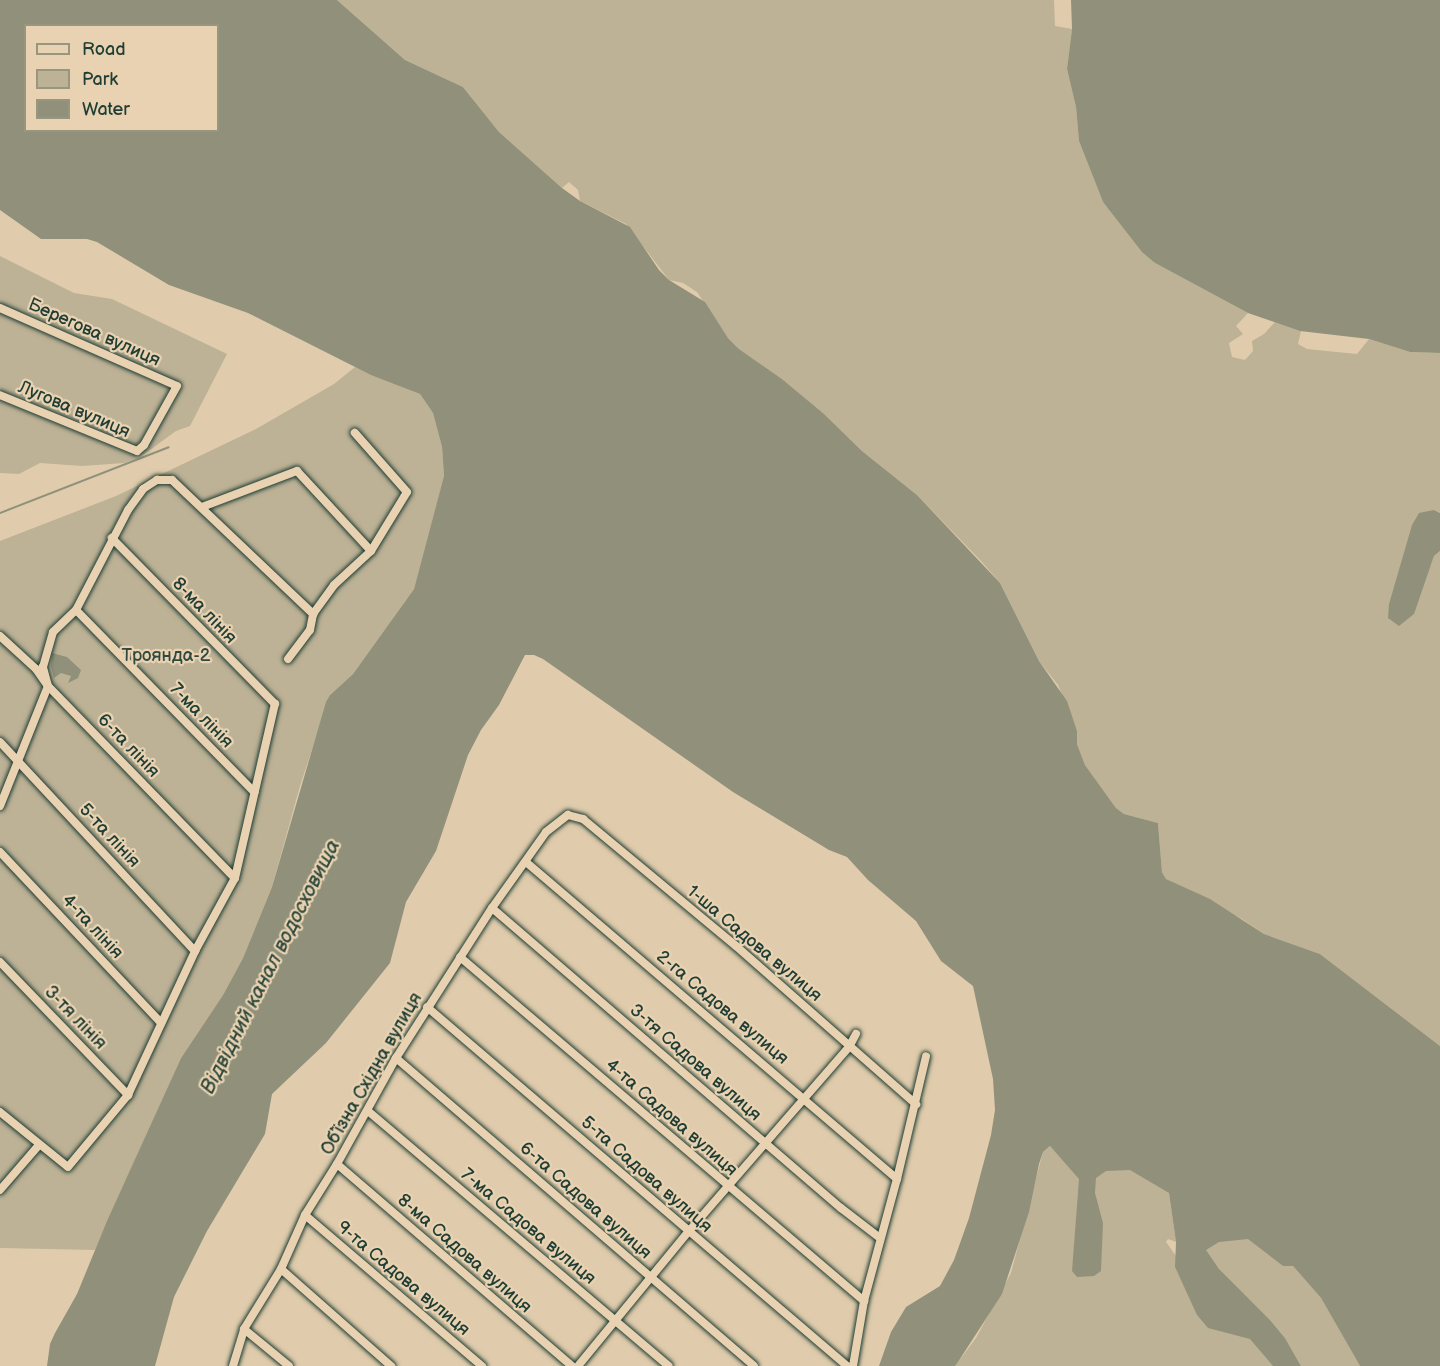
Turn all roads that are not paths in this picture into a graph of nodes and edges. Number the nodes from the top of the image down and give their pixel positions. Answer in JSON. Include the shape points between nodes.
{"nodes":[{"id":1,"x":0,"y":308,"type":"edge"},
{"id":2,"x":0,"y":394,"type":"edge"},
{"id":3,"x":355,"y":434,"type":"dead end"},
{"id":4,"x":137,"y":451,"type":"joint"},
{"id":5,"x":202,"y":507,"type":"junction"},
{"id":6,"x":112,"y":538,"type":"junction"},
{"id":7,"x":370,"y":551,"type":"junction"},
{"id":8,"x":76,"y":610,"type":"junction"},
{"id":9,"x":313,"y":614,"type":"junction"},
{"id":10,"x":0,"y":636,"type":"edge"},
{"id":11,"x":288,"y":659,"type":"dead end"},
{"id":12,"x":48,"y":686,"type":"junction"},
{"id":13,"x":0,"y":742,"type":"edge"},
{"id":14,"x":19,"y":760,"type":"junction"},
{"id":15,"x":254,"y":792,"type":"junction"},
{"id":16,"x":0,"y":806,"type":"edge"},
{"id":17,"x":568,"y":815,"type":"joint"},
{"id":18,"x":0,"y":852,"type":"edge"},
{"id":19,"x":526,"y":862,"type":"junction"},
{"id":20,"x":235,"y":878,"type":"junction"},
{"id":21,"x":492,"y":908,"type":"junction"},
{"id":22,"x":195,"y":951,"type":"junction"},
{"id":23,"x":460,"y":957,"type":"junction"},
{"id":24,"x":0,"y":962,"type":"edge"},
{"id":25,"x":427,"y":1007,"type":"junction"},
{"id":26,"x":161,"y":1023,"type":"junction"},
{"id":27,"x":856,"y":1034,"type":"dead end"},
{"id":28,"x":849,"y":1047,"type":"junction"},
{"id":29,"x":926,"y":1056,"type":"dead end"},
{"id":30,"x":396,"y":1058,"type":"junction"},
{"id":31,"x":128,"y":1095,"type":"junction"},
{"id":32,"x":804,"y":1098,"type":"junction"},
{"id":33,"x":916,"y":1104,"type":"junction"},
{"id":34,"x":368,"y":1111,"type":"junction"},
{"id":35,"x":0,"y":1112,"type":"edge"},
{"id":36,"x":766,"y":1144,"type":"junction"},
{"id":37,"x":39,"y":1145,"type":"junction"},
{"id":38,"x":337,"y":1164,"type":"junction"},
{"id":39,"x":897,"y":1179,"type":"junction"},
{"id":40,"x":727,"y":1187,"type":"junction"},
{"id":41,"x":0,"y":1190,"type":"edge"},
{"id":42,"x":305,"y":1215,"type":"junction"},
{"id":43,"x":689,"y":1231,"type":"junction"},
{"id":44,"x":880,"y":1238,"type":"junction"},
{"id":45,"x":281,"y":1269,"type":"junction"},
{"id":46,"x":652,"y":1279,"type":"junction"},
{"id":47,"x":864,"y":1301,"type":"junction"},
{"id":48,"x":616,"y":1322,"type":"junction"},
{"id":49,"x":244,"y":1329,"type":"junction"},
{"id":50,"x":750,"y":1365,"type":"edge"},
{"id":51,"x":233,"y":1366,"type":"edge"},
{"id":52,"x":289,"y":1366,"type":"edge"},
{"id":53,"x":391,"y":1366,"type":"edge"},
{"id":54,"x":482,"y":1366,"type":"edge"},
{"id":55,"x":572,"y":1366,"type":"edge"},
{"id":56,"x":578,"y":1366,"type":"edge"},
{"id":57,"x":669,"y":1366,"type":"edge"},
{"id":58,"x":847,"y":1366,"type":"edge"},
{"id":59,"x":853,"y":1366,"type":"edge"}],
"edges":[{"from":1,"to":4,"type":"street","name":"Берегова вулиця","via":[[177,386]]},
{"from":2,"to":4,"type":"street","name":"Лугова вулиця"},
{"from":3,"to":7,"type":"street","via":[[407,492]]},
{"from":5,"to":6,"type":"street","via":[[172,480],[157,480],[143,489]]},
{"from":5,"to":7,"type":"street","via":[[297,471]]},
{"from":5,"to":9,"type":"street"},
{"from":6,"to":8,"type":"street"},
{"from":6,"to":15,"type":"street","name":"8-ма лінія","via":[[275,704]]},
{"from":7,"to":9,"type":"street","via":[[334,585]]},
{"from":8,"to":12,"type":"street","via":[[53,632],[43,667]]},
{"from":8,"to":15,"type":"street","name":"7-ма лінія"},
{"from":9,"to":11,"type":"street","via":[[310,630]]},
{"from":10,"to":12,"type":"street","name":"6-та лінія","via":[[36,669]]},
{"from":12,"to":14,"type":"street"},
{"from":12,"to":20,"type":"street","name":"6-та лінія"},
{"from":13,"to":14,"type":"street","name":"5-та лінія"},
{"from":14,"to":16,"type":"street"},
{"from":14,"to":22,"type":"street","name":"5-та лінія"},
{"from":15,"to":20,"type":"street"},
{"from":17,"to":19,"type":"street","name":"Обʼїзна Східна вулиця","via":[[546,832]]},
{"from":17,"to":28,"type":"street","name":"1-ша Садова вулиця","via":[[583,819]]},
{"from":18,"to":26,"type":"street","name":"4-та лінія"},
{"from":19,"to":21,"type":"street","name":"Обʼїзна Східна вулиця"},
{"from":19,"to":32,"type":"street","name":"2-га Садова вулиця"},
{"from":20,"to":22,"type":"street"},
{"from":21,"to":23,"type":"street","name":"Обʼїзна Східна вулиця"},
{"from":21,"to":36,"type":"street","name":"3-тя Садова вулиця"},
{"from":22,"to":26,"type":"street"},
{"from":23,"to":25,"type":"street","name":"Обʼїзна Східна вулиця"},
{"from":23,"to":40,"type":"street","name":"4-та Садова вулиця"},
{"from":24,"to":31,"type":"street","name":"3-тя лінія"},
{"from":25,"to":30,"type":"street","name":"Обʼїзна Східна вулиця"},
{"from":25,"to":43,"type":"street","name":"5-та Садова вулиця"},
{"from":26,"to":31,"type":"street"},
{"from":27,"to":28,"type":"street"},
{"from":28,"to":32,"type":"street"},
{"from":28,"to":33,"type":"street","name":"1-ша Садова вулиця"},
{"from":29,"to":33,"type":"street"},
{"from":30,"to":34,"type":"street","name":"Обʼїзна Східна вулиця"},
{"from":30,"to":46,"type":"street","name":"6-та Садова вулиця"},
{"from":31,"to":37,"type":"street","via":[[68,1167]]},
{"from":32,"to":36,"type":"street"},
{"from":32,"to":39,"type":"street","name":"2-га Садова вулиця"},
{"from":33,"to":39,"type":"street"},
{"from":34,"to":38,"type":"street","name":"Обʼїзна Східна вулиця"},
{"from":34,"to":48,"type":"street","name":"7-ма Садова вулиця"},
{"from":35,"to":37,"type":"street"},
{"from":36,"to":40,"type":"street"},
{"from":36,"to":44,"type":"street","name":"3-тя Садова вулиця"},
{"from":37,"to":41,"type":"street"},
{"from":38,"to":42,"type":"street","name":"Обʼїзна Східна вулиця"},
{"from":38,"to":55,"type":"street","name":"8-ма Садова вулиця"},
{"from":39,"to":44,"type":"street"},
{"from":40,"to":43,"type":"street"},
{"from":40,"to":47,"type":"street","name":"4-та Садова вулиця"},
{"from":42,"to":45,"type":"street","name":"Обʼїзна Східна вулиця"},
{"from":42,"to":54,"type":"street","name":"9-та Садова вулиця"},
{"from":43,"to":46,"type":"street"},
{"from":43,"to":58,"type":"street","name":"5-та Садова вулиця"},
{"from":44,"to":47,"type":"street"},
{"from":45,"to":49,"type":"street","name":"Обʼїзна Східна вулиця"},
{"from":45,"to":53,"type":"street"},
{"from":46,"to":48,"type":"street"},
{"from":46,"to":50,"type":"street","name":"6-та Садова вулиця"},
{"from":47,"to":59,"type":"street"},
{"from":48,"to":56,"type":"street"},
{"from":48,"to":57,"type":"street","name":"7-ма Садова вулиця"},
{"from":49,"to":51,"type":"street","name":"Обʼїзна Східна вулиця"},
{"from":49,"to":52,"type":"street"}]}
